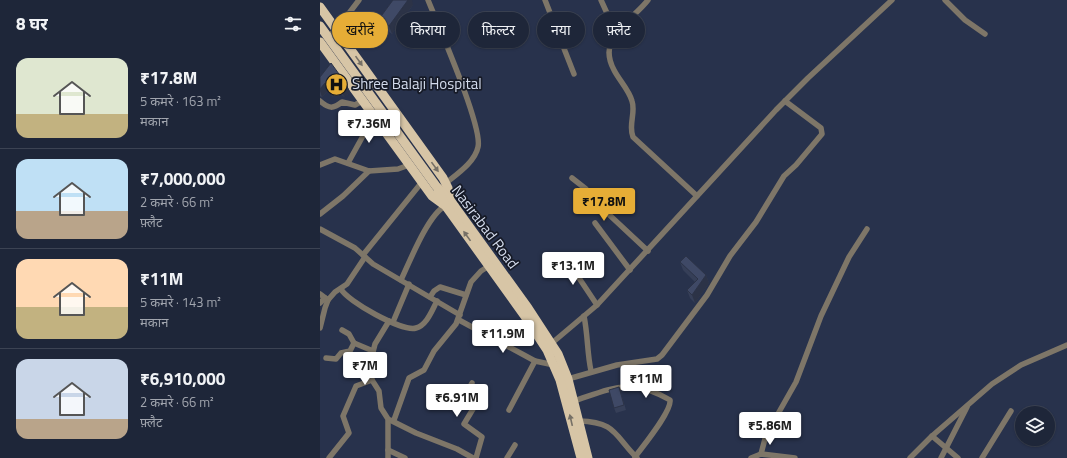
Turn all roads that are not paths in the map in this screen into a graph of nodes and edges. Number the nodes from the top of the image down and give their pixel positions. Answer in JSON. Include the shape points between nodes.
{"nodes":[{"id":1,"x":359,"y":0,"type":"edge"},
{"id":2,"x":428,"y":0,"type":"edge"},
{"id":3,"x":545,"y":0,"type":"edge"},
{"id":4,"x":601,"y":0,"type":"edge"},
{"id":5,"x":648,"y":0,"type":"edge"},
{"id":6,"x":892,"y":0,"type":"edge"},
{"id":7,"x":945,"y":0,"type":"edge"},
{"id":8,"x":320,"y":7,"type":"edge"},
{"id":9,"x":350,"y":12,"type":"edge"},
{"id":10,"x":606,"y":12,"type":"edge"},
{"id":11,"x":636,"y":12,"type":"edge"},
{"id":12,"x":332,"y":23,"type":"edge"},
{"id":13,"x":320,"y":26,"type":"edge"},
{"id":14,"x":332,"y":33,"type":"edge"},
{"id":15,"x":985,"y":34,"type":"dead end"},
{"id":16,"x":328,"y":37,"type":"junction"},
{"id":17,"x":320,"y":42,"type":"edge"},
{"id":18,"x":350,"y":48,"type":"edge"},
{"id":19,"x":610,"y":48,"type":"edge"},
{"id":20,"x":574,"y":74,"type":"dead end"},
{"id":21,"x":320,"y":101,"type":"edge"},
{"id":22,"x":362,"y":101,"type":"junction"},
{"id":23,"x":785,"y":101,"type":"junction"},
{"id":24,"x":374,"y":116,"type":"junction"},
{"id":25,"x":348,"y":163,"type":"junction"},
{"id":26,"x":320,"y":165,"type":"edge"},
{"id":27,"x":409,"y":165,"type":"junction"},
{"id":28,"x":369,"y":171,"type":"junction"},
{"id":29,"x":572,"y":178,"type":"dead end"},
{"id":30,"x":422,"y":182,"type":"junction"},
{"id":31,"x":446,"y":183,"type":"junction"},
{"id":32,"x":697,"y":196,"type":"junction"},
{"id":33,"x":447,"y":204,"type":"junction"},
{"id":34,"x":320,"y":214,"type":"edge"},
{"id":35,"x":595,"y":223,"type":"dead end"},
{"id":36,"x":867,"y":228,"type":"dead end"},
{"id":37,"x":320,"y":229,"type":"edge"},
{"id":38,"x":648,"y":251,"type":"junction"},
{"id":39,"x":364,"y":256,"type":"junction"},
{"id":40,"x":565,"y":258,"type":"dead end"},
{"id":41,"x":489,"y":266,"type":"junction"},
{"id":42,"x":630,"y":270,"type":"junction"},
{"id":43,"x":401,"y":280,"type":"junction"},
{"id":44,"x":409,"y":284,"type":"junction"},
{"id":45,"x":341,"y":289,"type":"junction"},
{"id":46,"x":466,"y":295,"type":"junction"},
{"id":47,"x":325,"y":297,"type":"edge"},
{"id":48,"x":430,"y":297,"type":"junction"},
{"id":49,"x":437,"y":301,"type":"junction"},
{"id":50,"x":320,"y":303,"type":"edge"},
{"id":51,"x":597,"y":305,"type":"junction"},
{"id":52,"x":584,"y":316,"type":"junction"},
{"id":53,"x":459,"y":318,"type":"junction"},
{"id":54,"x":391,"y":321,"type":"junction"},
{"id":55,"x":320,"y":328,"type":"edge"},
{"id":56,"x":342,"y":330,"type":"dead end"},
{"id":57,"x":354,"y":343,"type":"junction"},
{"id":58,"x":552,"y":343,"type":"junction"},
{"id":59,"x":1067,"y":345,"type":"edge"},
{"id":60,"x":373,"y":351,"type":"junction"},
{"id":61,"x":326,"y":358,"type":"dead end"},
{"id":62,"x":535,"y":361,"type":"junction"},
{"id":63,"x":554,"y":364,"type":"junction"},
{"id":64,"x":591,"y":371,"type":"junction"},
{"id":65,"x":568,"y":379,"type":"junction"},
{"id":66,"x":372,"y":380,"type":"junction"},
{"id":67,"x":472,"y":383,"type":"dead end"},
{"id":68,"x":574,"y":401,"type":"junction"},
{"id":69,"x":968,"y":405,"type":"junction"},
{"id":70,"x":509,"y":410,"type":"dead end"},
{"id":71,"x":1011,"y":411,"type":"dead end"},
{"id":72,"x":391,"y":420,"type":"junction"},
{"id":73,"x":578,"y":421,"type":"junction"},
{"id":74,"x":932,"y":436,"type":"junction"},
{"id":75,"x":515,"y":445,"type":"dead end"},
{"id":76,"x":946,"y":449,"type":"junction"},
{"id":77,"x":388,"y":450,"type":"junction"},
{"id":78,"x":761,"y":454,"type":"junction"},
{"id":79,"x":636,"y":457,"type":"edge"},
{"id":80,"x":329,"y":458,"type":"edge"},
{"id":81,"x":388,"y":458,"type":"edge"},
{"id":82,"x":405,"y":458,"type":"edge"},
{"id":83,"x":473,"y":458,"type":"edge"},
{"id":84,"x":476,"y":458,"type":"edge"},
{"id":85,"x":507,"y":458,"type":"edge"},
{"id":86,"x":581,"y":458,"type":"edge"},
{"id":87,"x":588,"y":458,"type":"edge"},
{"id":88,"x":751,"y":458,"type":"edge"},
{"id":89,"x":795,"y":458,"type":"edge"},
{"id":90,"x":910,"y":458,"type":"edge"},
{"id":91,"x":941,"y":458,"type":"edge"},
{"id":92,"x":958,"y":458,"type":"edge"},
{"id":93,"x":982,"y":458,"type":"edge"}],
"edges":[{"from":1,"to":9,"type":"street"},
{"from":2,"to":31,"type":"street","via":[[471,110],[479,140],[475,155]]},
{"from":3,"to":20,"type":"street"},
{"from":4,"to":10,"type":"street"},
{"from":5,"to":11,"type":"street"},
{"from":6,"to":23,"type":"street"},
{"from":7,"to":15,"type":"street","via":[[965,20]]},
{"from":8,"to":12,"type":"highway"},
{"from":13,"to":16,"type":"highway","name":"Nasirabad Road"},
{"from":14,"to":16,"type":"street"},
{"from":16,"to":33,"type":"highway","name":"Nasirabad Road"},
{"from":17,"to":22,"type":"highway"},
{"from":18,"to":31,"type":"highway","one_way":true},
{"from":19,"to":32,"type":"street","via":[[609,56],[614,71],[632,101],[633,137]]},
{"from":21,"to":22,"type":"street","via":[[332,108],[342,102],[355,104]]},
{"from":22,"to":24,"type":"highway"},
{"from":23,"to":32,"type":"street"},
{"from":23,"to":64,"type":"street","via":[[821,128],[822,134],[784,176],[707,295],[660,357]]},
{"from":24,"to":25,"type":"street"},
{"from":24,"to":27,"type":"highway"},
{"from":25,"to":26,"type":"street","via":[[332,159]]},
{"from":25,"to":28,"type":"street"},
{"from":27,"to":28,"type":"street","via":[[398,169]]},
{"from":27,"to":30,"type":"highway"},
{"from":28,"to":34,"type":"street"},
{"from":29,"to":38,"type":"street"},
{"from":30,"to":33,"type":"highway","via":[[432,196]]},
{"from":30,"to":39,"type":"street"},
{"from":31,"to":33,"type":"highway"},
{"from":32,"to":38,"type":"street"},
{"from":41,"to":33,"type":"highway","name":"Nasirabad Road","one_way":true},
{"from":33,"to":43,"type":"street","via":[[438,211],[428,226]]},
{"from":33,"to":58,"type":"highway","name":"Nasirabad Road"},
{"from":35,"to":42,"type":"street"},
{"from":36,"to":78,"type":"street","via":[[849,257],[821,316],[796,382],[766,435]]},
{"from":37,"to":39,"type":"street","via":[[355,248]]},
{"from":38,"to":42,"type":"street"},
{"from":39,"to":43,"type":"street"},
{"from":39,"to":45,"type":"street","via":[[347,284]]},
{"from":40,"to":51,"type":"street"},
{"from":41,"to":46,"type":"street","via":[[471,282]]},
{"from":41,"to":63,"type":"highway","name":"Nasirabad Road","via":[[539,337]]},
{"from":42,"to":51,"type":"street"},
{"from":43,"to":44,"type":"street"},
{"from":44,"to":48,"type":"street"},
{"from":44,"to":54,"type":"street"},
{"from":45,"to":47,"type":"street"},
{"from":45,"to":54,"type":"street","via":[[348,298]]},
{"from":46,"to":48,"type":"street","via":[[440,287]]},
{"from":46,"to":53,"type":"street"},
{"from":47,"to":50,"type":"street"},
{"from":47,"to":55,"type":"street"},
{"from":48,"to":49,"type":"street"},
{"from":49,"to":53,"type":"street"},
{"from":49,"to":54,"type":"street","via":[[421,326],[413,329]]},
{"from":51,"to":52,"type":"street"},
{"from":52,"to":58,"type":"street"},
{"from":52,"to":64,"type":"street"},
{"from":53,"to":62,"type":"street"},
{"from":53,"to":72,"type":"street","via":[[454,329],[434,351],[424,370],[409,378]]},
{"from":54,"to":60,"type":"street"},
{"from":56,"to":57,"type":"street","via":[[349,334]]},
{"from":57,"to":60,"type":"street"},
{"from":57,"to":61,"type":"street","via":[[350,351],[341,353],[336,359]]},
{"from":58,"to":65,"type":"highway","name":"Nasirabad Road"},
{"from":59,"to":69,"type":"street","via":[[1021,365],[992,384]]},
{"from":60,"to":66,"type":"street","via":[[370,364]]},
{"from":62,"to":63,"type":"street"},
{"from":62,"to":70,"type":"street"},
{"from":86,"to":63,"type":"highway","name":"Nasirabad Road","one_way":true},
{"from":64,"to":65,"type":"street"},
{"from":65,"to":68,"type":"highway","name":"Nasirabad Road"},
{"from":66,"to":72,"type":"street","via":[[379,391],[381,408]]},
{"from":66,"to":80,"type":"street","via":[[358,385],[354,390],[343,416],[349,433]]},
{"from":67,"to":84,"type":"street","via":[[463,399],[473,409],[464,424],[482,437]]},
{"from":68,"to":73,"type":"highway","name":"Nasirabad Road"},
{"from":68,"to":79,"type":"street","via":[[618,386],[632,385],[670,400],[661,421]]},
{"from":69,"to":74,"type":"street"},
{"from":69,"to":76,"type":"street"},
{"from":71,"to":93,"type":"street"},
{"from":72,"to":77,"type":"street"},
{"from":72,"to":83,"type":"street"},
{"from":73,"to":79,"type":"street","via":[[597,422],[615,432]]},
{"from":73,"to":87,"type":"highway","name":"Nasirabad Road"},
{"from":74,"to":76,"type":"street"},
{"from":74,"to":90,"type":"street"},
{"from":75,"to":85,"type":"street"},
{"from":76,"to":91,"type":"street"},
{"from":76,"to":92,"type":"street"},
{"from":77,"to":81,"type":"street"},
{"from":77,"to":82,"type":"street"},
{"from":78,"to":88,"type":"street"},
{"from":78,"to":89,"type":"street"}]}
